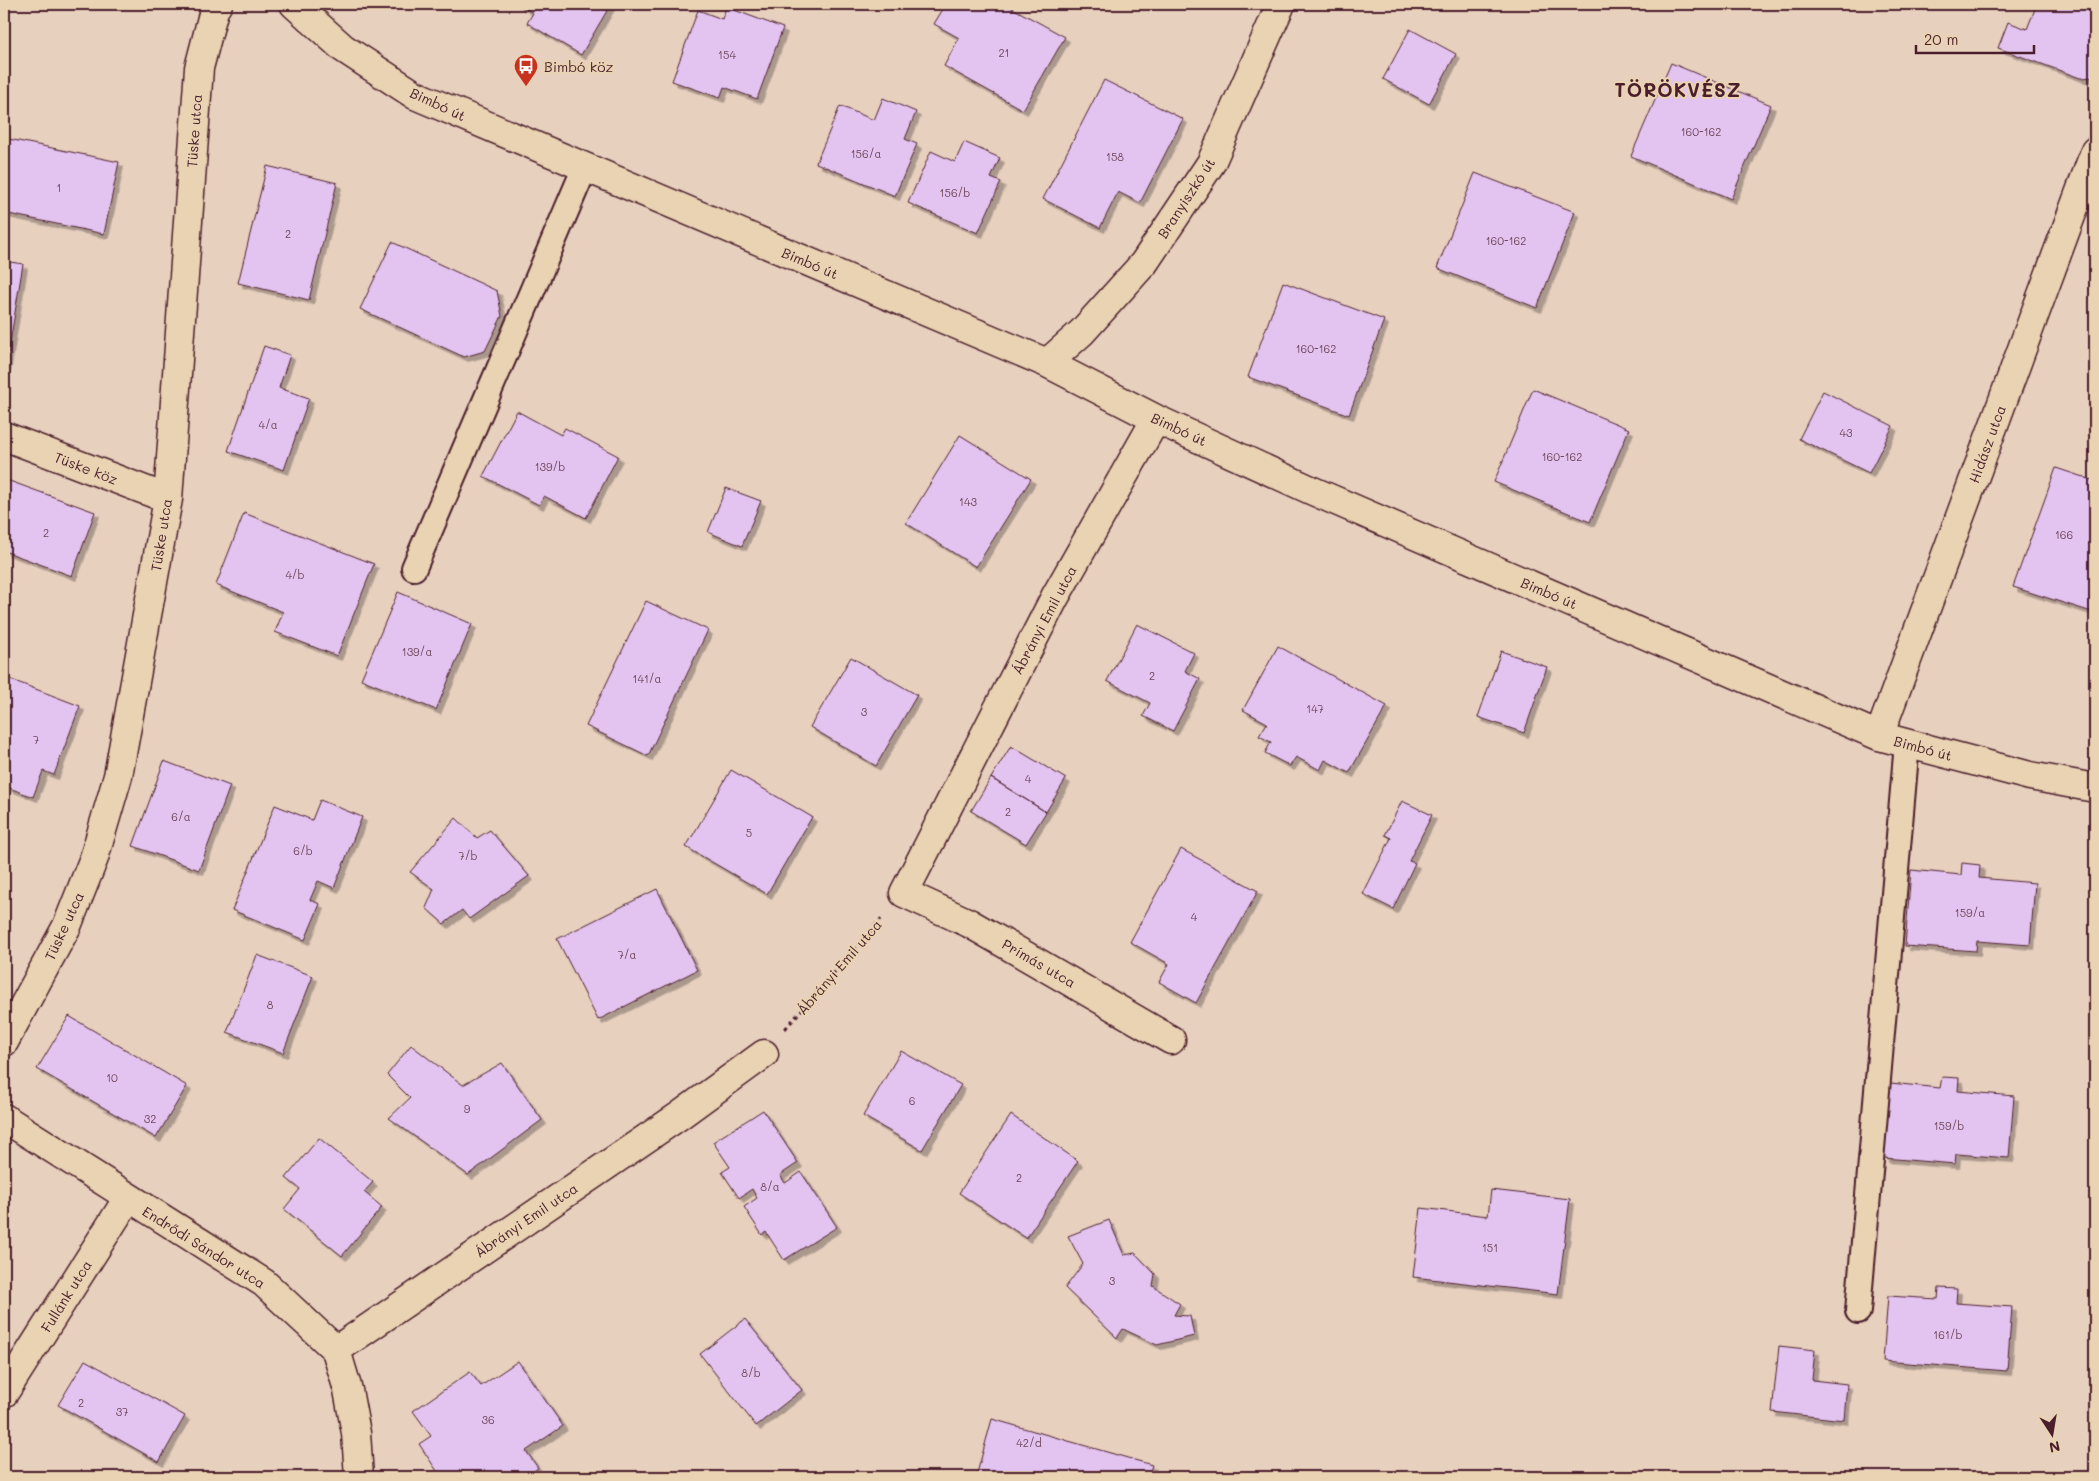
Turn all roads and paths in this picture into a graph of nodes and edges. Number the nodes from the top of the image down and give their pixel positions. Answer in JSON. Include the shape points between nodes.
{"nodes":[{"id":1,"x":218,"y":4,"type":"edge"},
{"id":2,"x":294,"y":4,"type":"edge"},
{"id":3,"x":1281,"y":4,"type":"edge"},
{"id":4,"x":2095,"y":151,"type":"edge"},
{"id":5,"x":585,"y":167,"type":"junction"},
{"id":6,"x":1047,"y":363,"type":"junction"},
{"id":7,"x":1156,"y":419,"type":"junction"},
{"id":8,"x":4,"y":436,"type":"edge"},
{"id":9,"x":168,"y":499,"type":"junction"},
{"id":10,"x":414,"y":568,"type":"dead end"},
{"id":11,"x":1879,"y":736,"type":"junction"},
{"id":12,"x":1907,"y":743,"type":"junction"},
{"id":13,"x":2095,"y":788,"type":"edge"},
{"id":14,"x":904,"y":892,"type":"junction"},
{"id":15,"x":1171,"y":1040,"type":"dead end"},
{"id":16,"x":4,"y":1042,"type":"edge"},
{"id":17,"x":764,"y":1054,"type":"joint"},
{"id":18,"x":4,"y":1118,"type":"edge"},
{"id":19,"x":128,"y":1198,"type":"junction"},
{"id":20,"x":1858,"y":1311,"type":"dead end"},
{"id":21,"x":336,"y":1350,"type":"junction"},
{"id":22,"x":4,"y":1393,"type":"edge"},
{"id":23,"x":359,"y":1477,"type":"edge"}],
"edges":[{"from":1,"to":9,"type":"street","name":"Tüske utca","via":[[199,68]]},
{"from":2,"to":5,"type":"street","name":"Bimbó út","via":[[343,48],[415,95]]},
{"from":3,"to":6,"type":"street","name":"Branyiszkó út","via":[[1211,163],[1144,263],[1082,332]]},
{"from":4,"to":11,"type":"street","name":"Hidász utca"},
{"from":5,"to":6,"type":"street","name":"Bimbó út"},
{"from":5,"to":10,"type":"lane"},
{"from":6,"to":7,"type":"street","name":"Bimbó út"},
{"from":7,"to":11,"type":"street","name":"Bimbó út","via":[[1322,495]]},
{"from":7,"to":14,"type":"street","name":"Ábrányi Emil utca","via":[[1055,598]]},
{"from":8,"to":9,"type":"street","name":"Tüske köz"},
{"from":9,"to":16,"type":"street","name":"Tüske utca","via":[[118,776],[94,858],[67,926]]},
{"from":11,"to":12,"type":"street","name":"Bimbó út"},
{"from":12,"to":13,"type":"street","name":"Bimbó út","via":[[2030,776]]},
{"from":12,"to":20,"type":"lane"},
{"from":14,"to":15,"type":"street","name":"Prímás utca","via":[[969,923]]},
{"from":14,"to":17,"type":"path","name":"Ábrányi Emil utca"},
{"from":17,"to":21,"type":"street","name":"Ábrányi Emil utca","via":[[671,1122]]},
{"from":18,"to":19,"type":"street","name":"Endrődi Sándor utca"},
{"from":19,"to":21,"type":"street","name":"Endrődi Sándor utca","via":[[264,1283]]},
{"from":19,"to":22,"type":"street","name":"Fullánk utca"},
{"from":21,"to":23,"type":"street","via":[[356,1433]]}]}
